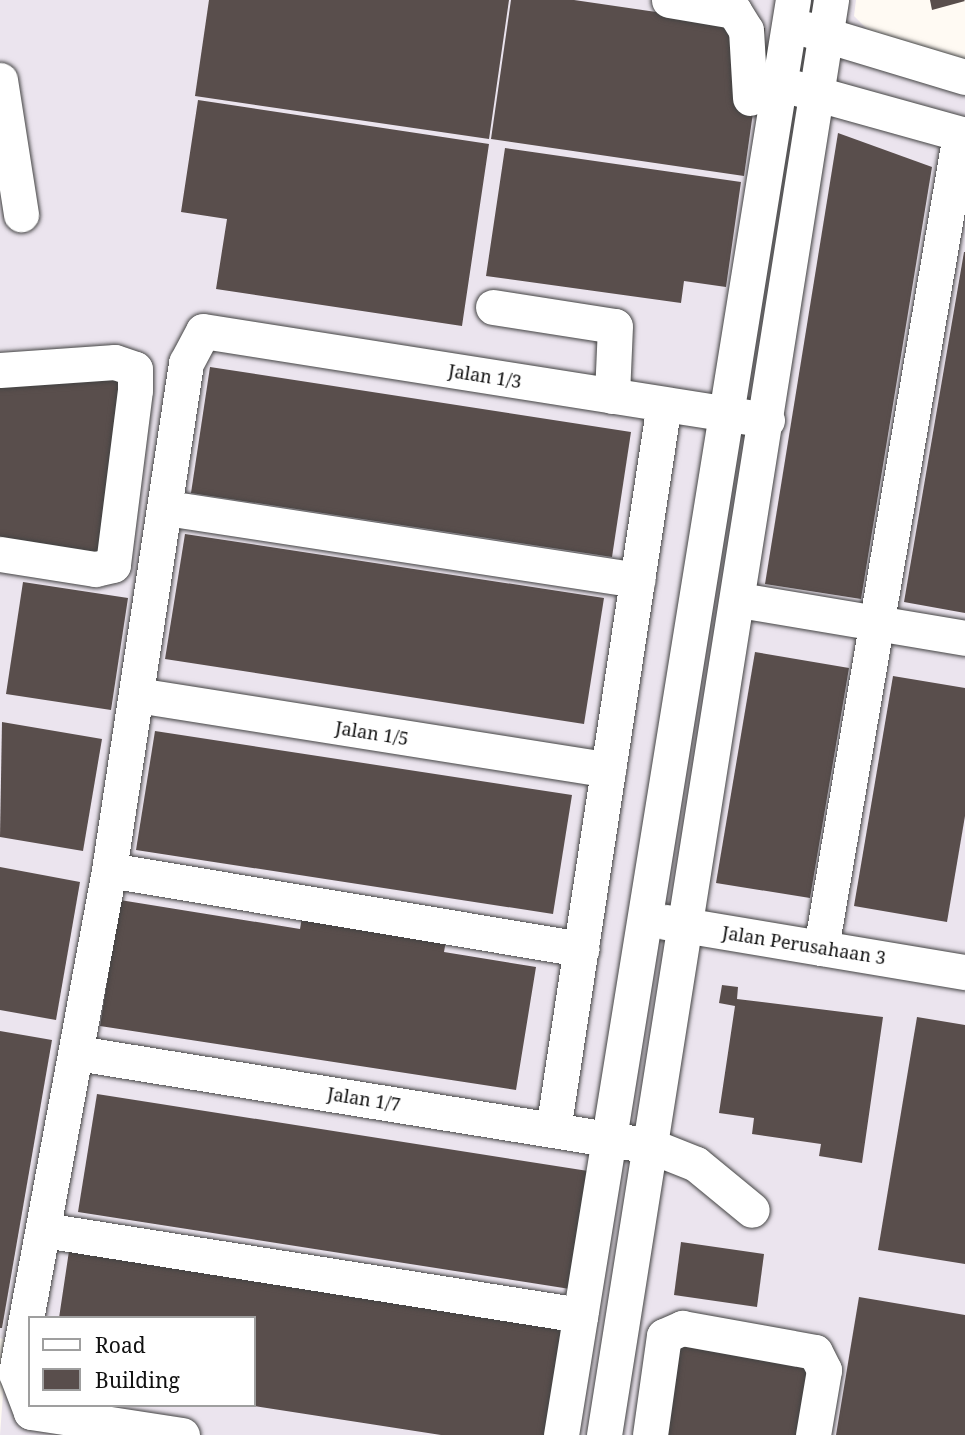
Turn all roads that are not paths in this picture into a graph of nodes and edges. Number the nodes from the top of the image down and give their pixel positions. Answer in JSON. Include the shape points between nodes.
{"nodes":[{"id":1,"x":669,"y":0,"type":"edge"},
{"id":2,"x":791,"y":13,"type":"edge"},
{"id":3,"x":829,"y":17,"type":"edge"},
{"id":4,"x":965,"y":77,"type":"edge"},
{"id":5,"x":0,"y":80,"type":"edge"},
{"id":6,"x":764,"y":91,"type":"junction"},
{"id":7,"x":818,"y":93,"type":"junction"},
{"id":8,"x":962,"y":135,"type":"edge"},
{"id":9,"x":21,"y":214,"type":"dead end"},
{"id":10,"x":493,"y":307,"type":"dead end"},
{"id":11,"x":0,"y":370,"type":"edge"},
{"id":12,"x":612,"y":396,"type":"junction"},
{"id":13,"x":664,"y":404,"type":"junction"},
{"id":14,"x":725,"y":414,"type":"junction"},
{"id":15,"x":767,"y":420,"type":"junction"},
{"id":16,"x":166,"y":508,"type":"junction"},
{"id":17,"x":0,"y":554,"type":"edge"},
{"id":18,"x":638,"y":580,"type":"junction"},
{"id":19,"x":739,"y":600,"type":"junction"},
{"id":20,"x":877,"y":623,"type":"junction"},
{"id":21,"x":965,"y":638,"type":"edge"},
{"id":22,"x":137,"y":695,"type":"junction"},
{"id":23,"x":608,"y":770,"type":"junction"},
{"id":24,"x":109,"y":870,"type":"junction"},
{"id":25,"x":644,"y":919,"type":"junction"},
{"id":26,"x":687,"y":926,"type":"junction"},
{"id":27,"x":581,"y":948,"type":"junction"},
{"id":28,"x":821,"y":948,"type":"junction"},
{"id":29,"x":965,"y":972,"type":"edge"},
{"id":30,"x":77,"y":1053,"type":"junction"},
{"id":31,"x":553,"y":1130,"type":"junction"},
{"id":32,"x":608,"y":1139,"type":"junction"},
{"id":33,"x":651,"y":1146,"type":"junction"},
{"id":34,"x":752,"y":1210,"type":"dead end"},
{"id":35,"x":44,"y":1230,"type":"junction"},
{"id":36,"x":580,"y":1315,"type":"junction"},
{"id":37,"x":28,"y":1404,"type":"edge"},
{"id":38,"x":29,"y":1407,"type":"edge"},
{"id":39,"x":182,"y":1435,"type":"edge"},
{"id":40,"x":561,"y":1435,"type":"edge"},
{"id":41,"x":604,"y":1435,"type":"edge"},
{"id":42,"x":650,"y":1435,"type":"edge"},
{"id":43,"x":813,"y":1435,"type":"edge"}],
"edges":[{"from":1,"to":6,"type":"street","via":[[734,11],[746,30]]},
{"from":2,"to":3,"type":"street"},
{"from":2,"to":6,"type":"street"},
{"from":3,"to":4,"type":"street"},
{"from":3,"to":7,"type":"street"},
{"from":5,"to":9,"type":"street"},
{"from":6,"to":7,"type":"street"},
{"from":6,"to":14,"type":"street"},
{"from":7,"to":8,"type":"street"},
{"from":7,"to":15,"type":"street"},
{"from":8,"to":20,"type":"street"},
{"from":10,"to":12,"type":"street","via":[[615,326]]},
{"from":11,"to":17,"type":"street","via":[[115,362],[135,369],[113,565],[95,569]]},
{"from":12,"to":13,"type":"street","name":"Jalan 1/3"},
{"from":12,"to":16,"type":"street","name":"Jalan 1/3","via":[[203,331],[186,363]]},
{"from":13,"to":14,"type":"street","name":"Jalan 1/3"},
{"from":13,"to":18,"type":"street"},
{"from":14,"to":15,"type":"street","name":"Jalan 1/3"},
{"from":14,"to":25,"type":"street"},
{"from":15,"to":19,"type":"street"},
{"from":16,"to":18,"type":"street"},
{"from":16,"to":22,"type":"street"},
{"from":18,"to":23,"type":"street"},
{"from":19,"to":20,"type":"street"},
{"from":19,"to":26,"type":"street"},
{"from":20,"to":21,"type":"street"},
{"from":20,"to":28,"type":"street"},
{"from":22,"to":23,"type":"street","name":"Jalan 1/5"},
{"from":22,"to":24,"type":"street"},
{"from":23,"to":27,"type":"street"},
{"from":24,"to":27,"type":"street"},
{"from":24,"to":30,"type":"street"},
{"from":25,"to":26,"type":"street","name":"Jalan Perusahaan 3"},
{"from":25,"to":32,"type":"street"},
{"from":26,"to":28,"type":"street","name":"Jalan Perusahaan 3"},
{"from":26,"to":33,"type":"street"},
{"from":27,"to":31,"type":"street"},
{"from":28,"to":29,"type":"street","name":"Jalan Perusahaan 3"},
{"from":30,"to":31,"type":"street","name":"Jalan 1/7"},
{"from":30,"to":35,"type":"street"},
{"from":31,"to":32,"type":"street","name":"Jalan 1/7"},
{"from":32,"to":33,"type":"street","name":"Jalan 1/7"},
{"from":32,"to":36,"type":"street"},
{"from":33,"to":34,"type":"street","name":"Jalan 1/7","via":[[696,1164]]},
{"from":33,"to":41,"type":"street"},
{"from":35,"to":36,"type":"street"},
{"from":35,"to":37,"type":"street","via":[[16,1373]]},
{"from":36,"to":40,"type":"street"},
{"from":38,"to":39,"type":"street","via":[[31,1412]]},
{"from":42,"to":43,"type":"street","via":[[664,1336],[682,1328],[815,1352],[824,1370]]}]}
